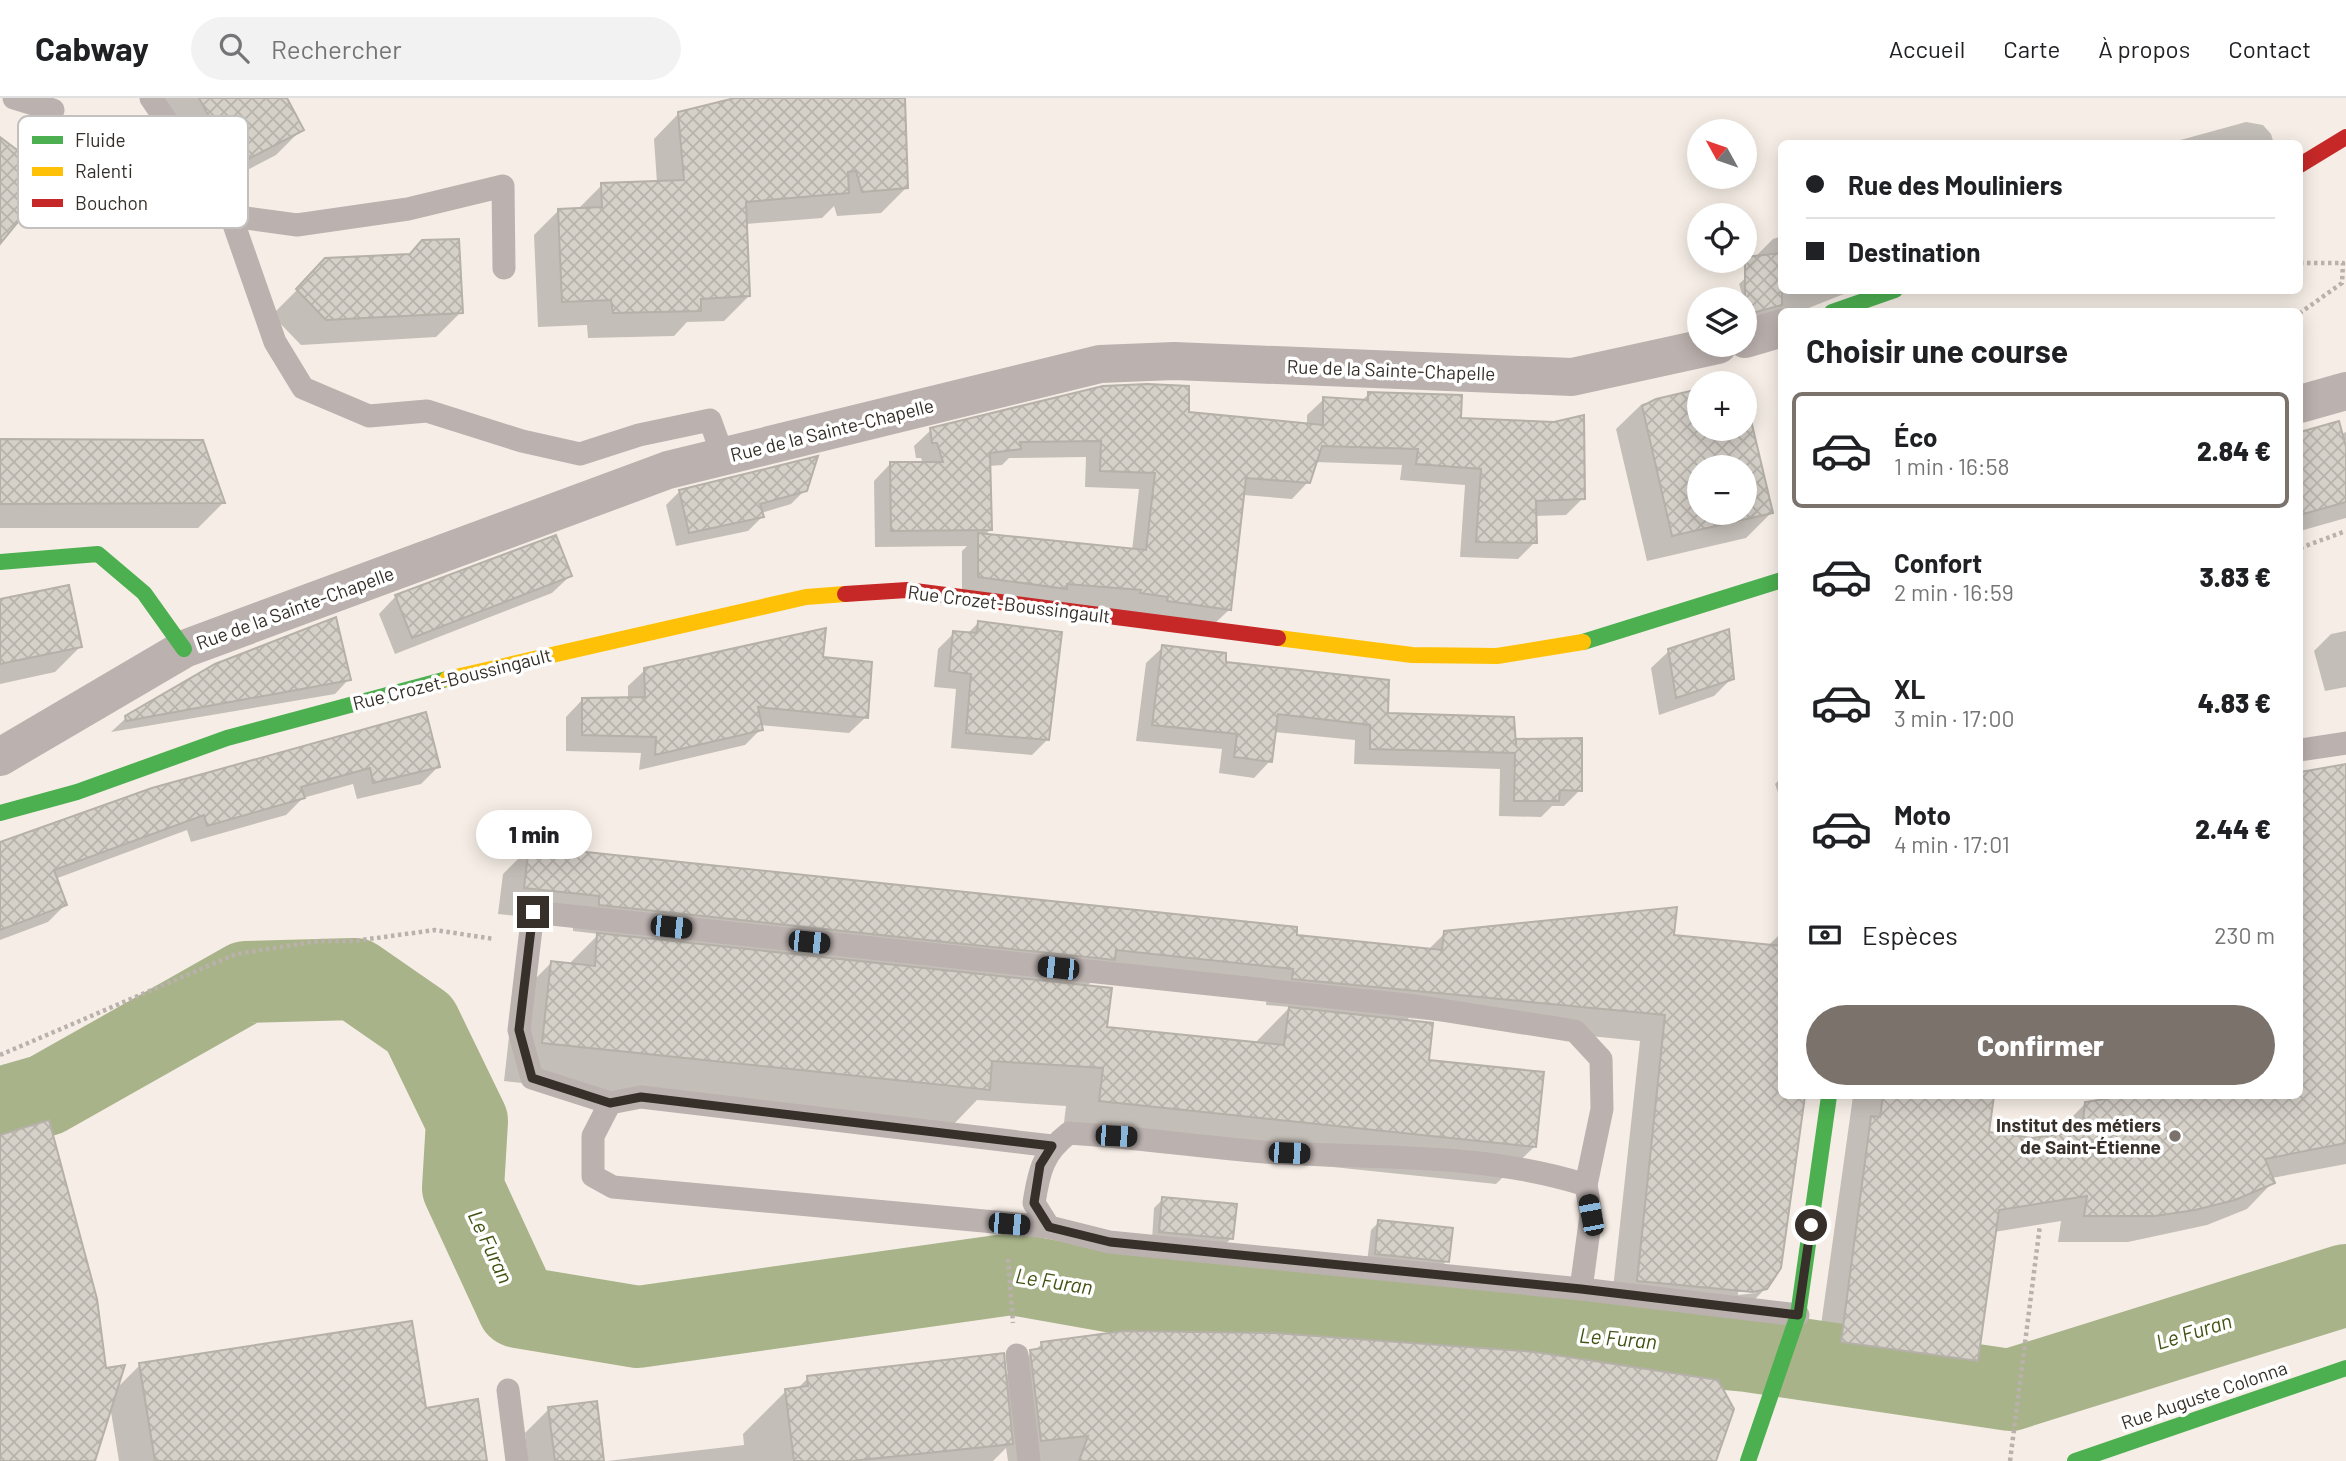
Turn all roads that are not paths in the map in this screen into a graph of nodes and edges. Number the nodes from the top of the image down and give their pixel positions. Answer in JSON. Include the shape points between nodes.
{"nodes":[{"id":1,"x":14,"y":98,"type":"edge"},
{"id":2,"x":151,"y":98,"type":"edge"},
{"id":3,"x":53,"y":110,"type":"dead end"},
{"id":4,"x":163,"y":116,"type":"edge"},
{"id":5,"x":2346,"y":137,"type":"edge"},
{"id":6,"x":2303,"y":162,"type":"edge"},
{"id":7,"x":248,"y":218,"type":"edge"},
{"id":8,"x":234,"y":228,"type":"edge"},
{"id":9,"x":504,"y":268,"type":"dead end"},
{"id":10,"x":1884,"y":294,"type":"edge"},
{"id":11,"x":1843,"y":308,"type":"edge"},
{"id":12,"x":1778,"y":329,"type":"edge"},
{"id":13,"x":1757,"y":335,"type":"edge"},
{"id":14,"x":1687,"y":352,"type":"edge"},
{"id":15,"x":2346,"y":391,"type":"edge"},
{"id":16,"x":2303,"y":403,"type":"edge"},
{"id":17,"x":723,"y":456,"type":"junction"},
{"id":18,"x":0,"y":562,"type":"edge"},
{"id":19,"x":1778,"y":581,"type":"edge"},
{"id":20,"x":184,"y":649,"type":"junction"},
{"id":21,"x":2346,"y":743,"type":"edge"},
{"id":22,"x":2303,"y":750,"type":"edge"},
{"id":23,"x":0,"y":757,"type":"edge"},
{"id":24,"x":0,"y":813,"type":"edge"},
{"id":25,"x":1829,"y":1099,"type":"edge"},
{"id":26,"x":610,"y":1103,"type":"junction"},
{"id":27,"x":1052,"y":1146,"type":"junction"},
{"id":28,"x":1586,"y":1185,"type":"junction"},
{"id":29,"x":1049,"y":1227,"type":"junction"},
{"id":30,"x":1581,"y":1289,"type":"junction"},
{"id":31,"x":1798,"y":1315,"type":"junction"},
{"id":32,"x":1017,"y":1355,"type":"dead end"},
{"id":33,"x":2346,"y":1368,"type":"edge"},
{"id":34,"x":508,"y":1390,"type":"dead end"},
{"id":35,"x":517,"y":1461,"type":"edge"},
{"id":36,"x":1029,"y":1461,"type":"edge"},
{"id":37,"x":1748,"y":1461,"type":"edge"},
{"id":38,"x":2075,"y":1461,"type":"edge"}],
"edges":[{"from":1,"to":3,"type":"lane"},
{"from":2,"to":4,"type":"lane"},
{"from":5,"to":6,"type":"street"},
{"from":7,"to":9,"type":"lane","via":[[297,225],[408,209],[503,186]]},
{"from":8,"to":17,"type":"lane","via":[[275,342],[303,388],[369,416],[427,411],[580,454],[710,420]]},
{"from":10,"to":11,"type":"street"},
{"from":12,"to":13,"type":"street"},
{"from":14,"to":17,"type":"street","name":"Rue de la Sainte-Chapelle","via":[[1572,377],[1174,360],[1100,364]]},
{"from":15,"to":16,"type":"street"},
{"from":17,"to":20,"type":"street","name":"Rue de la Sainte-Chapelle","via":[[668,470]]},
{"from":18,"to":20,"type":"street","via":[[98,554],[144,593]]},
{"from":19,"to":24,"type":"street","name":"Rue Crozet-Boussingault","via":[[1596,640],[1497,656],[1412,655],[907,590],[806,597],[461,676],[227,738],[77,792]]},
{"from":20,"to":23,"type":"street","name":"Rue de la Sainte-Chapelle"},
{"from":21,"to":22,"type":"lane"},
{"from":25,"to":31,"type":"street"},
{"from":26,"to":27,"type":"lane","via":[[641,1097]]},
{"from":26,"to":28,"type":"lane","via":[[532,1078],[519,1030],[533,912],[1416,1006],[1575,1031],[1601,1059],[1602,1109]]},
{"from":26,"to":29,"type":"lane","via":[[593,1136],[593,1176],[612,1187]]},
{"from":27,"to":28,"type":"lane","via":[[1069,1133],[1140,1137],[1262,1152],[1424,1158],[1545,1172]]},
{"from":27,"to":29,"type":"lane","via":[[1040,1165],[1034,1203]]},
{"from":28,"to":30,"type":"lane","via":[[1591,1215]]},
{"from":29,"to":30,"type":"lane","via":[[1110,1242]]},
{"from":30,"to":31,"type":"lane"},
{"from":31,"to":37,"type":"street"},
{"from":32,"to":36,"type":"lane"},
{"from":33,"to":38,"type":"street","name":"Rue Auguste Colonna"},
{"from":34,"to":35,"type":"lane"}]}
